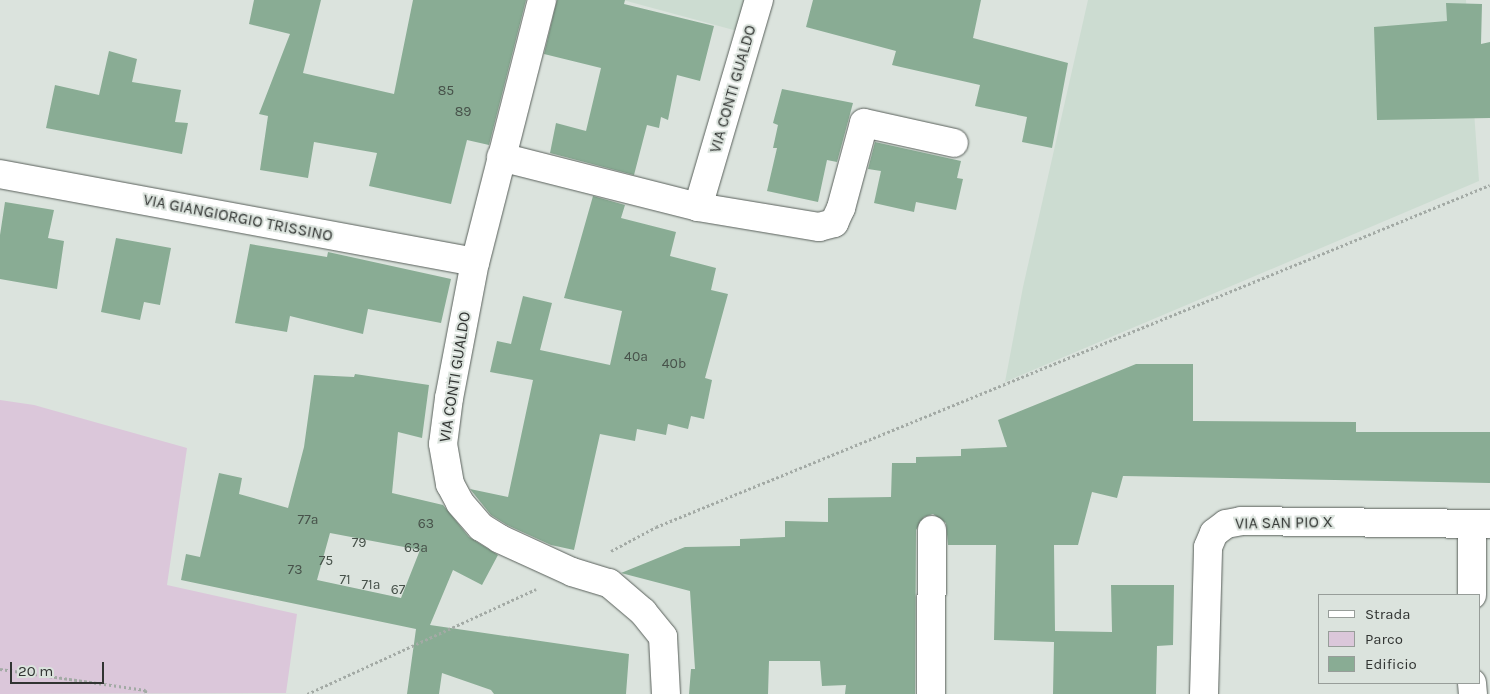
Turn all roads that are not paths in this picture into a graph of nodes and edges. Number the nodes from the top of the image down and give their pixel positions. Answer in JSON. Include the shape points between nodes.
{"nodes":[{"id":1,"x":542,"y":0,"type":"edge"},
{"id":2,"x":759,"y":0,"type":"edge"},
{"id":3,"x":954,"y":143,"type":"dead end"},
{"id":4,"x":501,"y":157,"type":"junction"},
{"id":5,"x":0,"y":174,"type":"edge"},
{"id":6,"x":698,"y":207,"type":"junction"},
{"id":7,"x":475,"y":262,"type":"junction"},
{"id":8,"x":1481,"y":524,"type":"edge"},
{"id":9,"x":932,"y":530,"type":"dead end"},
{"id":10,"x":1472,"y":594,"type":"edge"},
{"id":11,"x":666,"y":694,"type":"edge"},
{"id":12,"x":931,"y":694,"type":"edge"},
{"id":13,"x":1204,"y":694,"type":"edge"}],
"edges":[{"from":1,"to":4,"type":"street","name":"VIA CONTI GUALDO"},
{"from":2,"to":6,"type":"street","name":"VIA CONTI GUALDO"},
{"from":3,"to":6,"type":"street","via":[[864,123],[841,208],[834,223],[819,227]]},
{"from":4,"to":6,"type":"street"},
{"from":4,"to":7,"type":"street","name":"VIA CONTI GUALDO"},
{"from":5,"to":7,"type":"street","name":"VIA GIANGIORGIO TRISSINO"},
{"from":7,"to":11,"type":"street","name":"VIA CONTI GUALDO","via":[[443,444],[450,484],[460,503],[481,527],[500,540],[572,572],[609,583],[643,612],[662,637]]},
{"from":8,"to":10,"type":"street"},
{"from":8,"to":13,"type":"street","name":"VIA SAN PIO X","via":[[1241,521],[1226,524],[1214,533],[1208,548]]},
{"from":9,"to":12,"type":"street"}]}
